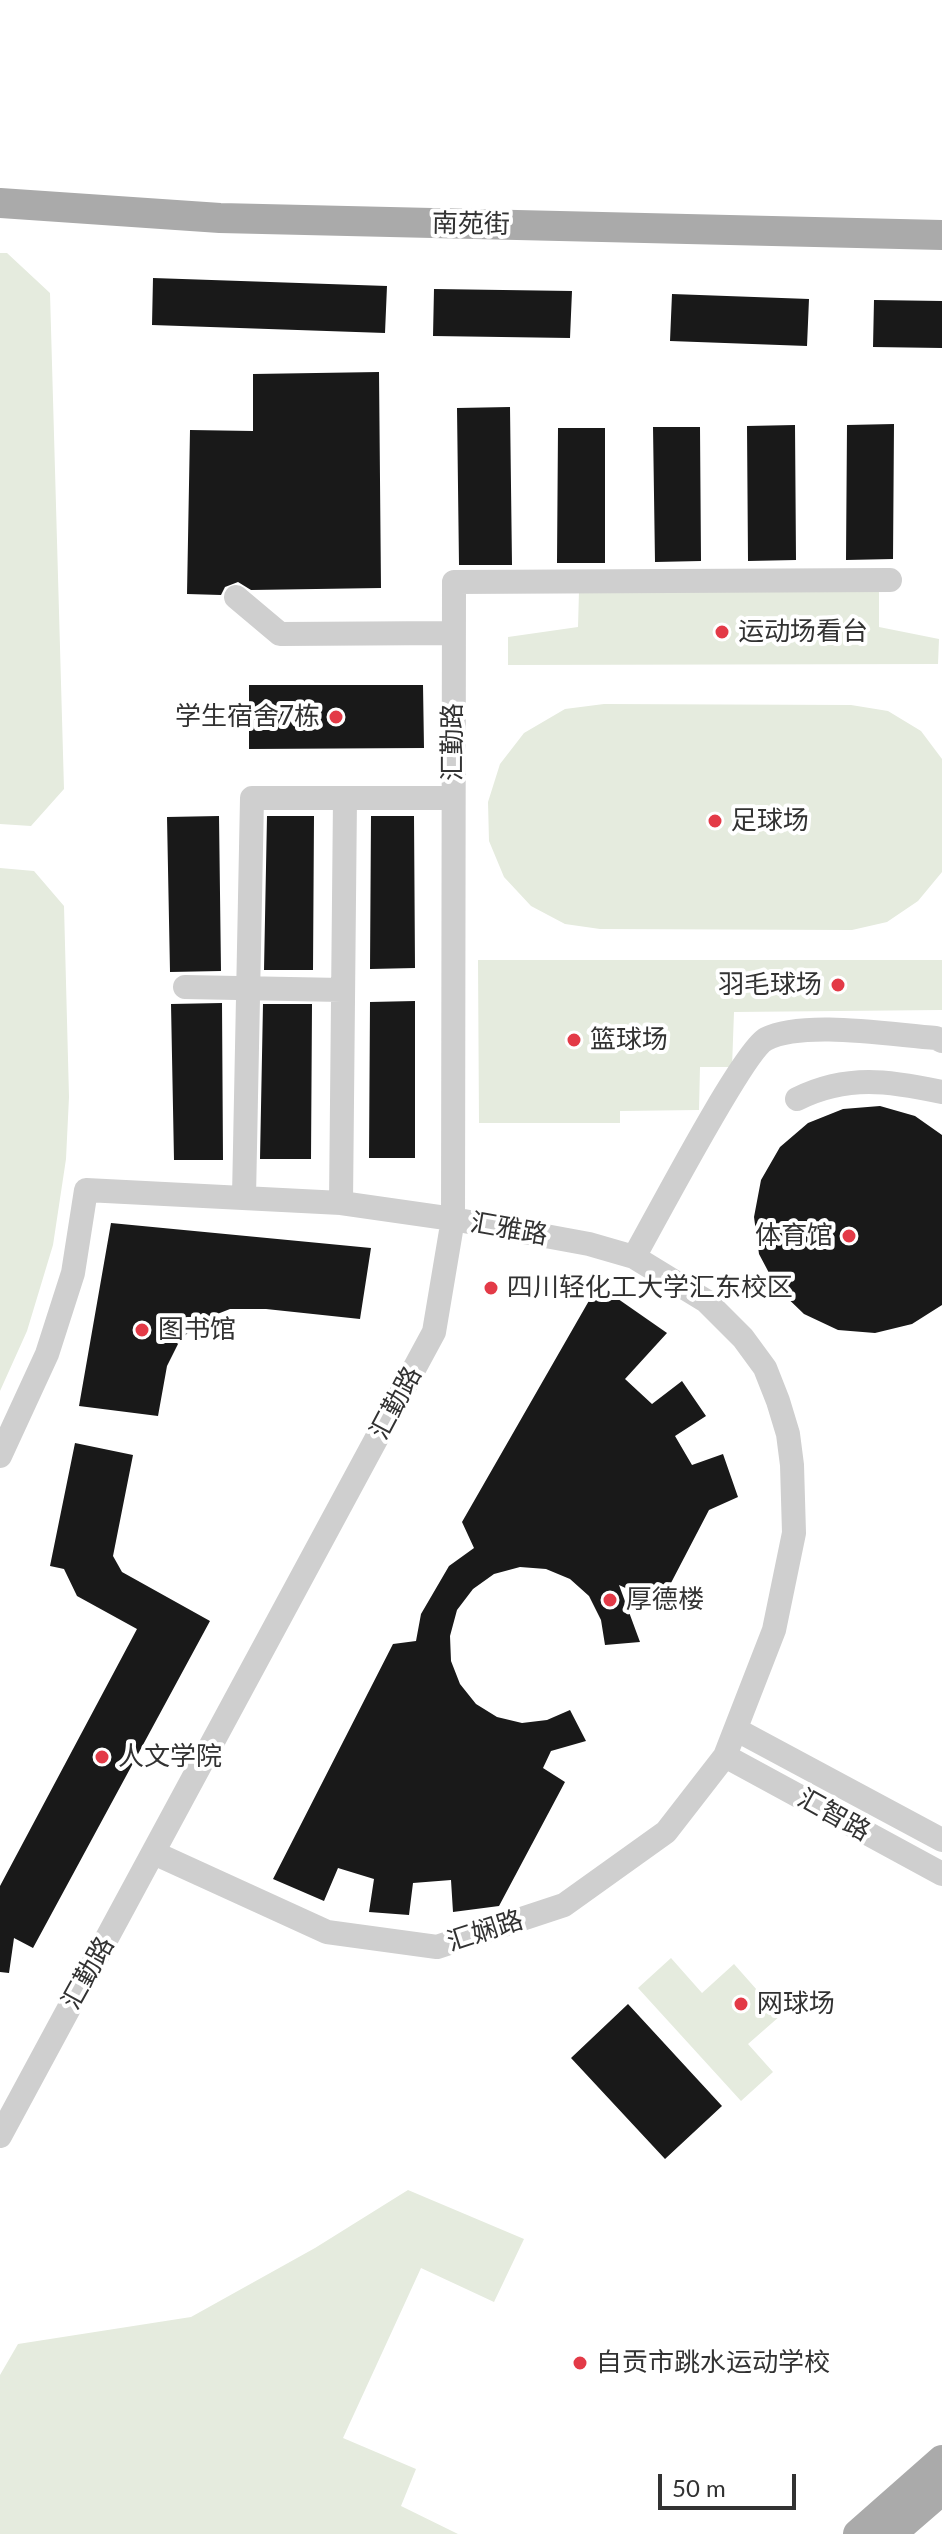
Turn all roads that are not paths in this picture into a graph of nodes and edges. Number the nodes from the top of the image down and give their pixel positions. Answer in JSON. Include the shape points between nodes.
{"nodes":[{"id":1,"x":0,"y":203,"type":"edge"},
{"id":2,"x":942,"y":235,"type":"edge"},
{"id":3,"x":890,"y":580,"type":"dead end"},
{"id":4,"x":236,"y":597,"type":"dead end"},
{"id":5,"x":453,"y":633,"type":"junction"},
{"id":6,"x":345,"y":798,"type":"junction"},
{"id":7,"x":453,"y":798,"type":"junction"},
{"id":8,"x":185,"y":987,"type":"dead end"},
{"id":9,"x":249,"y":987,"type":"junction"},
{"id":10,"x":342,"y":990,"type":"junction"},
{"id":11,"x":942,"y":1041,"type":"edge"},
{"id":12,"x":942,"y":1092,"type":"edge"},
{"id":13,"x":797,"y":1099,"type":"dead end"},
{"id":14,"x":244,"y":1197,"type":"junction"},
{"id":15,"x":341,"y":1203,"type":"junction"},
{"id":16,"x":453,"y":1219,"type":"junction"},
{"id":17,"x":634,"y":1257,"type":"junction"},
{"id":18,"x":0,"y":1456,"type":"edge"},
{"id":19,"x":737,"y":1730,"type":"junction"},
{"id":20,"x":725,"y":1756,"type":"junction"},
{"id":21,"x":942,"y":1840,"type":"edge"},
{"id":22,"x":154,"y":1853,"type":"junction"},
{"id":23,"x":942,"y":1874,"type":"edge"},
{"id":24,"x":0,"y":2136,"type":"edge"},
{"id":25,"x":942,"y":2460,"type":"edge"},
{"id":26,"x":942,"y":2490,"type":"edge"},
{"id":27,"x":858,"y":2534,"type":"edge"},
{"id":28,"x":891,"y":2534,"type":"edge"}],
"edges":[{"from":1,"to":2,"type":"main road","name":"南苑街","via":[[220,218]]},
{"from":3,"to":5,"type":"street","name":"汇勤路","via":[[454,582]]},
{"from":4,"to":5,"type":"street","via":[[280,634]]},
{"from":5,"to":7,"type":"street","name":"汇勤路"},
{"from":6,"to":7,"type":"street"},
{"from":6,"to":9,"type":"street","via":[[252,798]]},
{"from":6,"to":10,"type":"street"},
{"from":7,"to":16,"type":"street","name":"汇勤路"},
{"from":8,"to":9,"type":"street"},
{"from":9,"to":10,"type":"street"},
{"from":9,"to":14,"type":"street"},
{"from":10,"to":15,"type":"street"},
{"from":11,"to":17,"type":"street","via":[[803,1029],[764,1040],[737,1075]]},
{"from":12,"to":13,"type":"street","via":[[881,1081],[819,1088]]},
{"from":14,"to":15,"type":"street","name":"汇雅路"},
{"from":14,"to":18,"type":"street","name":"汇雅路","via":[[86,1190],[73,1273],[47,1354]]},
{"from":15,"to":16,"type":"street","name":"汇雅路"},
{"from":16,"to":17,"type":"street","name":"汇雅路"},
{"from":16,"to":22,"type":"street","name":"汇勤路","via":[[434,1332]]},
{"from":17,"to":19,"type":"street","name":"汇雅路","via":[[706,1301],[743,1338],[765,1368],[788,1434],[794,1533],[774,1630]]},
{"from":19,"to":20,"type":"street","name":"汇雅路"},
{"from":19,"to":21,"type":"street","name":"汇智路"},
{"from":20,"to":22,"type":"street","name":"汇娴路","via":[[666,1832],[564,1905],[437,1947],[327,1932]]},
{"from":20,"to":23,"type":"street","name":"汇智路"},
{"from":22,"to":24,"type":"street","name":"汇勤路"},
{"from":25,"to":27,"type":"main road"},
{"from":26,"to":28,"type":"main road"}]}
